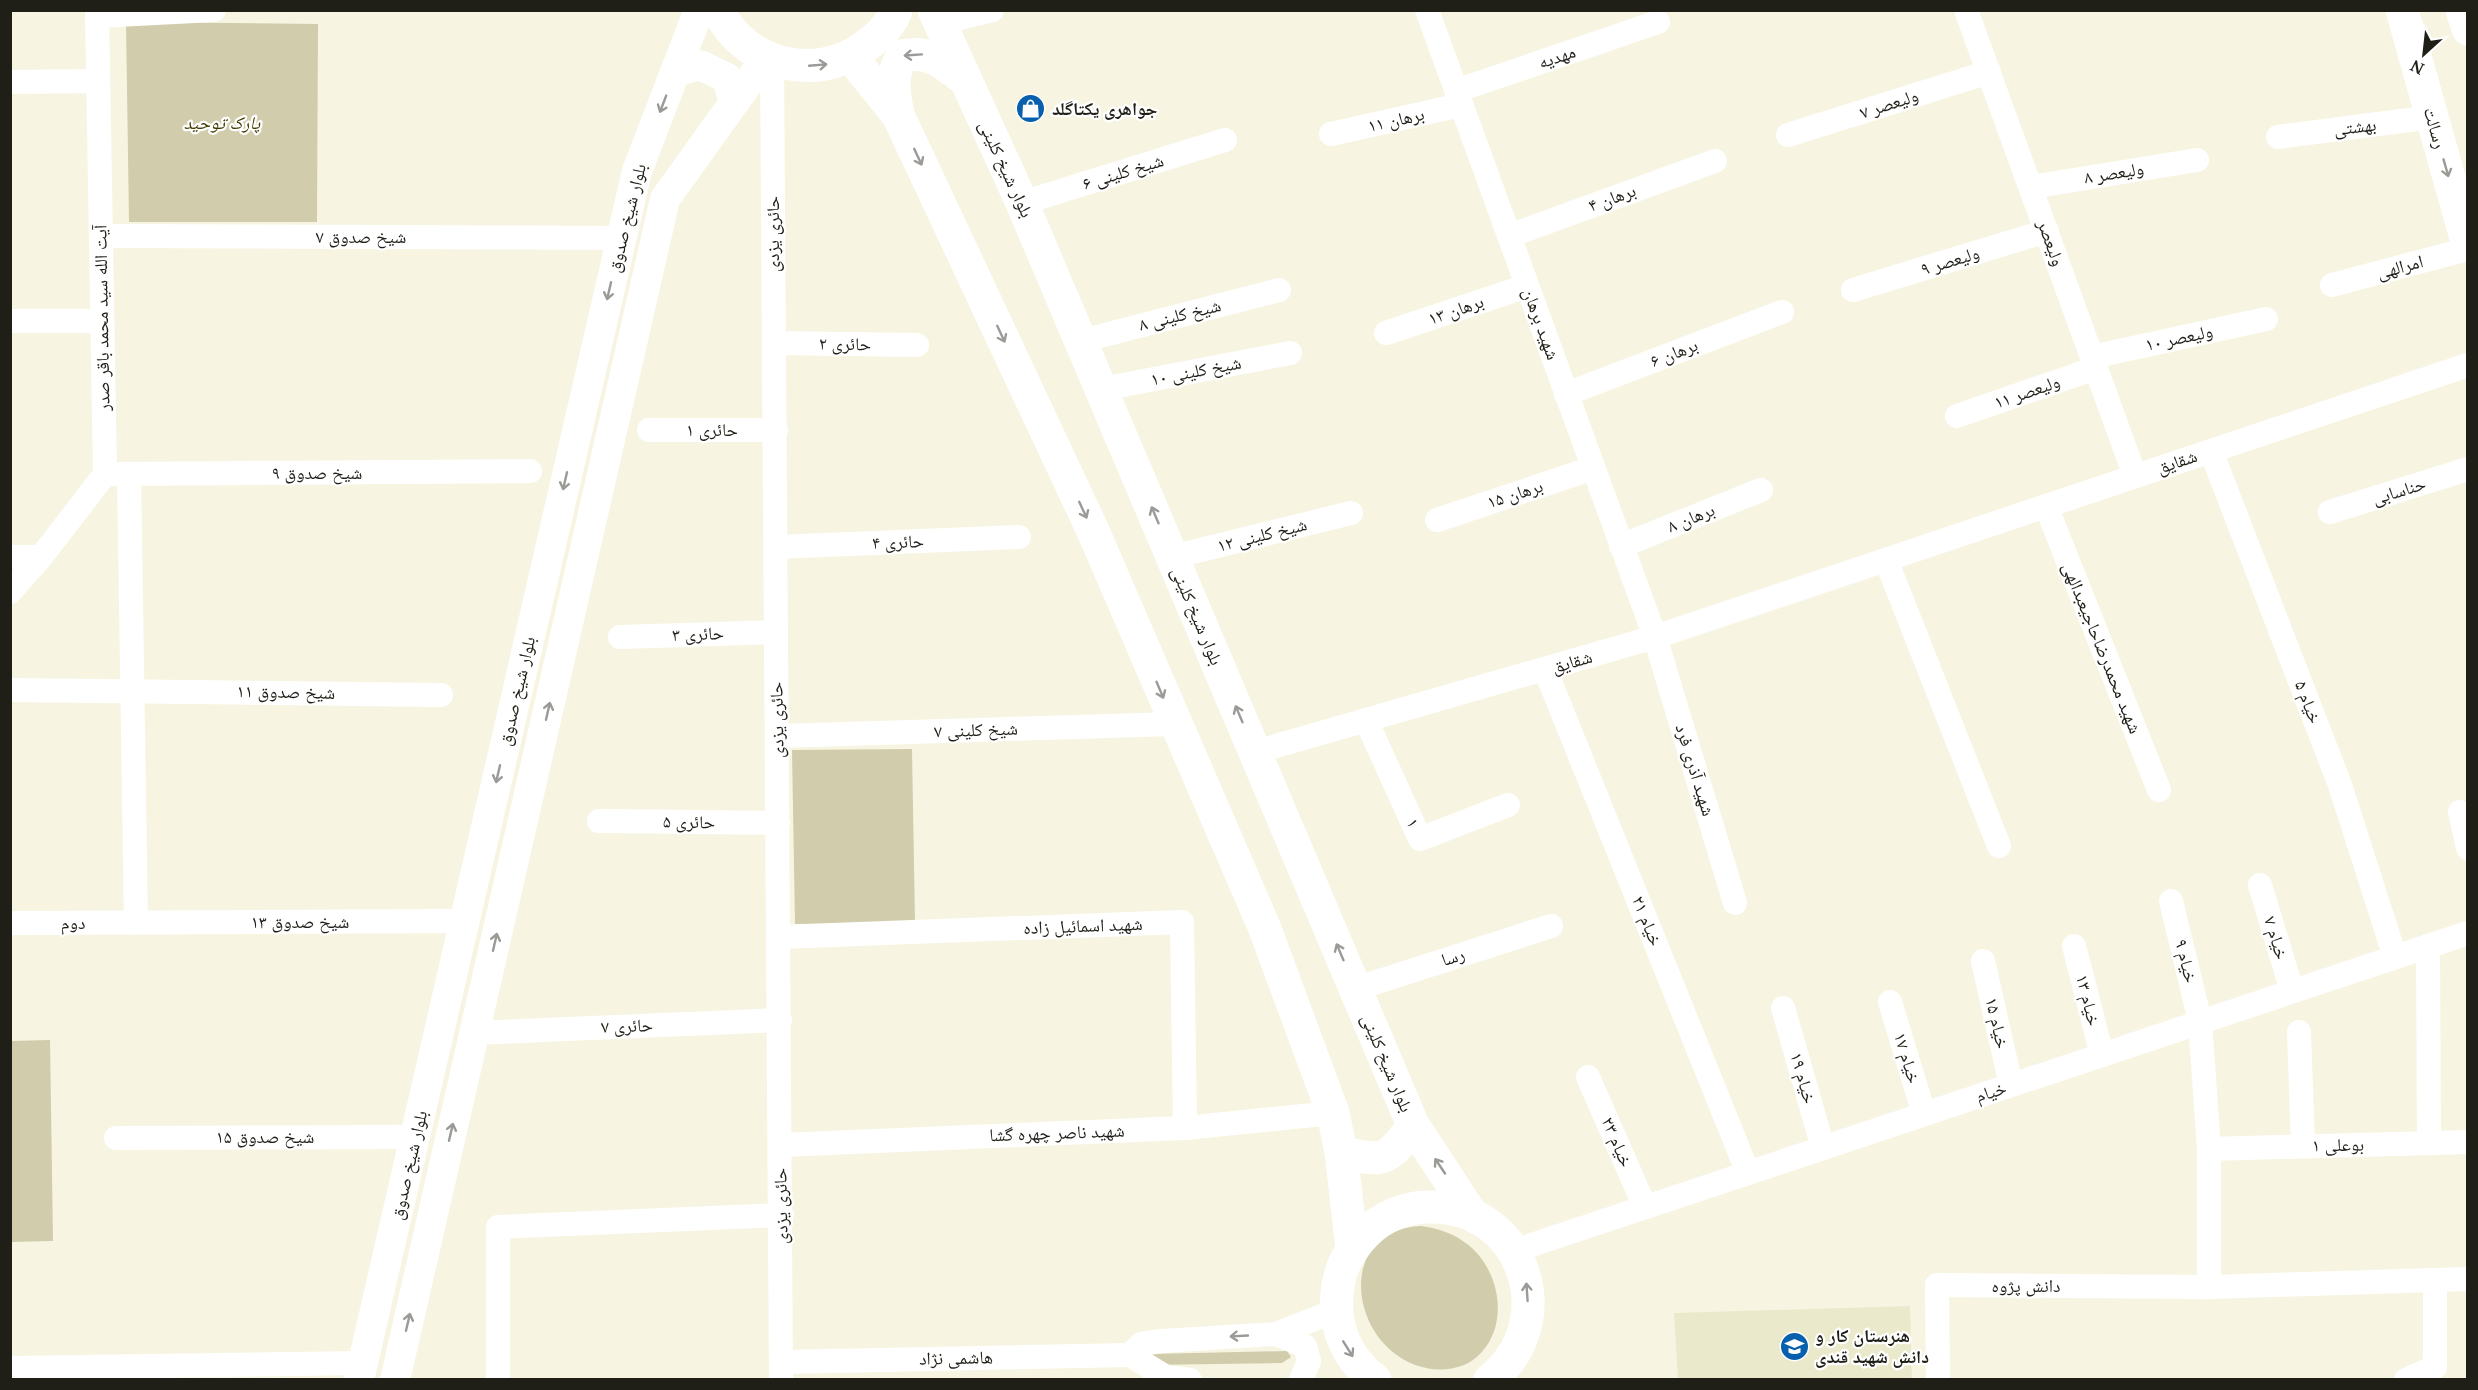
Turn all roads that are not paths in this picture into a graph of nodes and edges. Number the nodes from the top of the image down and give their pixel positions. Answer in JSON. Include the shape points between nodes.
{"nodes":[{"id":1,"x":214,"y":10,"type":"edge"},
{"id":2,"x":699,"y":10,"type":"edge"},
{"id":3,"x":718,"y":10,"type":"edge"},
{"id":4,"x":896,"y":10,"type":"edge"},
{"id":5,"x":992,"y":10,"type":"edge"},
{"id":6,"x":1427,"y":10,"type":"edge"},
{"id":7,"x":1966,"y":10,"type":"edge"},
{"id":8,"x":2402,"y":10,"type":"edge"},
{"id":9,"x":2462,"y":10,"type":"edge"},
{"id":10,"x":97,"y":13,"type":"edge"},
{"id":11,"x":937,"y":17,"type":"edge"},
{"id":12,"x":1658,"y":22,"type":"dead end"},
{"id":13,"x":2468,"y":29,"type":"edge"},
{"id":14,"x":851,"y":57,"type":"junction"},
{"id":15,"x":769,"y":59,"type":"junction"},
{"id":16,"x":675,"y":72,"type":"junction"},
{"id":17,"x":1989,"y":72,"type":"junction"},
{"id":18,"x":964,"y":79,"type":"junction"},
{"id":19,"x":99,"y":81,"type":"junction"},
{"id":20,"x":10,"y":82,"type":"edge"},
{"id":21,"x":1459,"y":98,"type":"junction"},
{"id":22,"x":734,"y":102,"type":"junction"},
{"id":23,"x":898,"y":115,"type":"junction"},
{"id":24,"x":2432,"y":117,"type":"junction"},
{"id":25,"x":1331,"y":134,"type":"dead end"},
{"id":26,"x":1788,"y":135,"type":"dead end"},
{"id":27,"x":2278,"y":137,"type":"dead end"},
{"id":28,"x":1224,"y":140,"type":"dead end"},
{"id":29,"x":2197,"y":159,"type":"dead end"},
{"id":30,"x":1715,"y":161,"type":"dead end"},
{"id":31,"x":2031,"y":187,"type":"junction"},
{"id":32,"x":1022,"y":203,"type":"junction"},
{"id":33,"x":2047,"y":231,"type":"junction"},
{"id":34,"x":101,"y":236,"type":"junction"},
{"id":35,"x":1509,"y":236,"type":"junction"},
{"id":36,"x":621,"y":238,"type":"junction"},
{"id":37,"x":2468,"y":247,"type":"edge"},
{"id":38,"x":2332,"y":285,"type":"dead end"},
{"id":39,"x":1527,"y":286,"type":"junction"},
{"id":40,"x":1280,"y":290,"type":"dead end"},
{"id":41,"x":1853,"y":290,"type":"dead end"},
{"id":42,"x":1782,"y":312,"type":"dead end"},
{"id":43,"x":2266,"y":319,"type":"dead end"},
{"id":44,"x":10,"y":321,"type":"edge"},
{"id":45,"x":102,"y":321,"type":"junction"},
{"id":46,"x":1386,"y":333,"type":"dead end"},
{"id":47,"x":1081,"y":341,"type":"junction"},
{"id":48,"x":774,"y":343,"type":"junction"},
{"id":49,"x":916,"y":345,"type":"dead end"},
{"id":50,"x":1290,"y":353,"type":"dead end"},
{"id":51,"x":2094,"y":363,"type":"junction"},
{"id":52,"x":2468,"y":365,"type":"edge"},
{"id":53,"x":1101,"y":389,"type":"junction"},
{"id":54,"x":1566,"y":394,"type":"junction"},
{"id":55,"x":1957,"y":416,"type":"dead end"},
{"id":56,"x":649,"y":430,"type":"dead end"},
{"id":57,"x":776,"y":430,"type":"junction"},
{"id":58,"x":2211,"y":451,"type":"junction"},
{"id":59,"x":1593,"y":468,"type":"junction"},
{"id":60,"x":2468,"y":470,"type":"edge"},
{"id":61,"x":530,"y":471,"type":"dead end"},
{"id":62,"x":105,"y":474,"type":"junction"},
{"id":63,"x":129,"y":474,"type":"junction"},
{"id":64,"x":2135,"y":476,"type":"junction"},
{"id":65,"x":1761,"y":490,"type":"dead end"},
{"id":66,"x":2046,"y":506,"type":"junction"},
{"id":67,"x":2330,"y":512,"type":"dead end"},
{"id":68,"x":1351,"y":513,"type":"dead end"},
{"id":69,"x":1437,"y":520,"type":"dead end"},
{"id":70,"x":1019,"y":537,"type":"dead end"},
{"id":71,"x":1622,"y":546,"type":"junction"},
{"id":72,"x":777,"y":547,"type":"junction"},
{"id":73,"x":41,"y":556,"type":"junction"},
{"id":74,"x":10,"y":557,"type":"edge"},
{"id":75,"x":1172,"y":557,"type":"junction"},
{"id":76,"x":1886,"y":560,"type":"junction"},
{"id":77,"x":10,"y":592,"type":"edge"},
{"id":78,"x":776,"y":632,"type":"junction"},
{"id":79,"x":620,"y":637,"type":"dead end"},
{"id":80,"x":1655,"y":637,"type":"junction"},
{"id":81,"x":1545,"y":669,"type":"junction"},
{"id":82,"x":10,"y":690,"type":"edge"},
{"id":83,"x":131,"y":690,"type":"junction"},
{"id":84,"x":441,"y":695,"type":"dead end"},
{"id":85,"x":1366,"y":720,"type":"junction"},
{"id":86,"x":1175,"y":724,"type":"junction"},
{"id":87,"x":777,"y":736,"type":"junction"},
{"id":88,"x":1255,"y":752,"type":"junction"},
{"id":89,"x":2159,"y":790,"type":"dead end"},
{"id":90,"x":1508,"y":805,"type":"dead end"},
{"id":91,"x":2460,"y":812,"type":"dead end"},
{"id":92,"x":599,"y":821,"type":"dead end"},
{"id":93,"x":778,"y":823,"type":"junction"},
{"id":94,"x":1999,"y":846,"type":"dead end"},
{"id":95,"x":2468,"y":848,"type":"edge"},
{"id":96,"x":2260,"y":885,"type":"dead end"},
{"id":97,"x":2171,"y":901,"type":"dead end"},
{"id":98,"x":1735,"y":903,"type":"dead end"},
{"id":99,"x":465,"y":921,"type":"junction"},
{"id":100,"x":10,"y":923,"type":"edge"},
{"id":101,"x":136,"y":923,"type":"junction"},
{"id":102,"x":1551,"y":926,"type":"dead end"},
{"id":103,"x":2468,"y":933,"type":"edge"},
{"id":104,"x":779,"y":937,"type":"junction"},
{"id":105,"x":2074,"y":946,"type":"dead end"},
{"id":106,"x":2428,"y":946,"type":"junction"},
{"id":107,"x":2395,"y":957,"type":"junction"},
{"id":108,"x":1983,"y":961,"type":"dead end"},
{"id":109,"x":1355,"y":989,"type":"junction"},
{"id":110,"x":2292,"y":991,"type":"junction"},
{"id":111,"x":1890,"y":1002,"type":"dead end"},
{"id":112,"x":1783,"y":1008,"type":"dead end"},
{"id":113,"x":780,"y":1020,"type":"junction"},
{"id":114,"x":2200,"y":1021,"type":"junction"},
{"id":115,"x":2299,"y":1032,"type":"dead end"},
{"id":116,"x":474,"y":1033,"type":"junction"},
{"id":117,"x":2102,"y":1055,"type":"junction"},
{"id":118,"x":1588,"y":1077,"type":"dead end"},
{"id":119,"x":2012,"y":1085,"type":"junction"},
{"id":120,"x":1333,"y":1113,"type":"junction"},
{"id":121,"x":1924,"y":1114,"type":"junction"},
{"id":122,"x":1413,"y":1125,"type":"junction"},
{"id":123,"x":1185,"y":1128,"type":"junction"},
{"id":124,"x":415,"y":1137,"type":"junction"},
{"id":125,"x":116,"y":1138,"type":"dead end"},
{"id":126,"x":2468,"y":1142,"type":"edge"},
{"id":127,"x":2429,"y":1143,"type":"junction"},
{"id":128,"x":781,"y":1145,"type":"junction"},
{"id":129,"x":2303,"y":1146,"type":"junction"},
{"id":130,"x":1823,"y":1148,"type":"junction"},
{"id":131,"x":2209,"y":1149,"type":"junction"},
{"id":132,"x":1341,"y":1152,"type":"junction"},
{"id":133,"x":1748,"y":1173,"type":"junction"},
{"id":134,"x":1645,"y":1207,"type":"junction"},
{"id":135,"x":782,"y":1215,"type":"junction"},
{"id":136,"x":1472,"y":1215,"type":"junction"},
{"id":137,"x":1352,"y":1248,"type":"junction"},
{"id":138,"x":1514,"y":1251,"type":"junction"},
{"id":139,"x":2468,"y":1279,"type":"edge"},
{"id":140,"x":2435,"y":1280,"type":"junction"},
{"id":141,"x":2209,"y":1287,"type":"junction"},
{"id":142,"x":1335,"y":1311,"type":"junction"},
{"id":143,"x":1276,"y":1334,"type":"junction"},
{"id":144,"x":1521,"y":1341,"type":"junction"},
{"id":145,"x":1130,"y":1355,"type":"junction"},
{"id":146,"x":10,"y":1368,"type":"edge"},
{"id":147,"x":361,"y":1371,"type":"edge"},
{"id":148,"x":781,"y":1371,"type":"edge"},
{"id":149,"x":395,"y":1380,"type":"edge"},
{"id":150,"x":498,"y":1380,"type":"edge"},
{"id":151,"x":1131,"y":1380,"type":"edge"},
{"id":152,"x":1190,"y":1380,"type":"edge"},
{"id":153,"x":1301,"y":1380,"type":"edge"},
{"id":154,"x":1376,"y":1380,"type":"edge"},
{"id":155,"x":1490,"y":1380,"type":"edge"},
{"id":156,"x":1516,"y":1380,"type":"edge"},
{"id":157,"x":1938,"y":1380,"type":"edge"},
{"id":158,"x":2406,"y":1380,"type":"edge"}],
"edges":[{"from":1,"to":10,"type":"street"},
{"from":2,"to":16,"type":"street","name":"بلوار شیخ صدوق"},
{"from":3,"to":15,"type":"main road","via":[[739,40]]},
{"from":4,"to":14,"type":"main road","via":[[876,39]]},
{"from":5,"to":11,"type":"street"},
{"from":6,"to":21,"type":"street","name":"شهید برهان"},
{"from":7,"to":17,"type":"street","name":"ولیعصر"},
{"from":8,"to":24,"type":"main road","name":"رسالت"},
{"from":9,"to":13,"type":"main road"},
{"from":10,"to":19,"type":"street","name":"آیت الله سید محمد باقر صدر"},
{"from":11,"to":18,"type":"main road","name":"بلوار شیخ کلینی"},
{"from":12,"to":21,"type":"street","name":"مهدیه"},
{"from":15,"to":14,"type":"main road","one_way":true,"via":[[807,66]]},
{"from":14,"to":23,"type":"main road"},
{"from":15,"to":22,"type":"street","name":"بلوار شیخ صدوق"},
{"from":15,"to":48,"type":"street","name":"حائری یزدی"},
{"from":16,"to":22,"type":"street","via":[[700,65],[727,78]]},
{"from":16,"to":36,"type":"street","name":"بلوار شیخ صدوق","one_way":true,"via":[[637,171]]},
{"from":17,"to":26,"type":"street","name":"ولیعصر ۷"},
{"from":17,"to":31,"type":"street","name":"ولیعصر"},
{"from":18,"to":23,"type":"main road","one_way":true,"via":[[936,59],[917,53],[902,56],[894,70],[893,84]]},
{"from":18,"to":32,"type":"main road","name":"بلوار شیخ کلینی"},
{"from":19,"to":20,"type":"street"},
{"from":19,"to":34,"type":"street","name":"آیت الله سید محمد باقر صدر"},
{"from":21,"to":25,"type":"street","name":"برهان ۱۱"},
{"from":21,"to":35,"type":"street","name":"شهید برهان"},
{"from":116,"to":22,"type":"street","name":"بلوار شیخ صدوق","one_way":true,"via":[[665,199]]},
{"from":23,"to":86,"type":"main road","one_way":true,"via":[[1093,531]]},
{"from":24,"to":27,"type":"street","name":"بهشتی"},
{"from":24,"to":37,"type":"main road","name":"رسالت","one_way":true},
{"from":28,"to":32,"type":"street","name":"شیخ کلینی ۶"},
{"from":29,"to":31,"type":"street","name":"ولیعصر ۸"},
{"from":30,"to":35,"type":"street","name":"برهان ۴"},
{"from":31,"to":33,"type":"street","name":"ولیعصر"},
{"from":32,"to":47,"type":"main road","name":"بلوار شیخ کلینی"},
{"from":33,"to":41,"type":"street","name":"ولیعصر ۹"},
{"from":33,"to":51,"type":"street","name":"ولیعصر"},
{"from":34,"to":36,"type":"street","name":"شیخ صدوق ۷"},
{"from":34,"to":45,"type":"street","name":"آیت الله سید محمد باقر صدر"},
{"from":35,"to":39,"type":"street","name":"شهید برهان"},
{"from":36,"to":99,"type":"street","name":"بلوار شیخ صدوق","one_way":true},
{"from":37,"to":38,"type":"street","name":"امرالهی"},
{"from":39,"to":46,"type":"street","name":"برهان ۱۳"},
{"from":39,"to":54,"type":"street","name":"شهید برهان"},
{"from":40,"to":47,"type":"street","name":"شیخ کلینی ۸"},
{"from":42,"to":54,"type":"street","name":"برهان ۶"},
{"from":43,"to":51,"type":"street","name":"ولیعصر ۱۰"},
{"from":44,"to":45,"type":"street"},
{"from":45,"to":62,"type":"street","name":"آیت الله سید محمد باقر صدر"},
{"from":47,"to":53,"type":"main road","name":"بلوار شیخ کلینی"},
{"from":48,"to":49,"type":"street","name":"حائری ۲"},
{"from":48,"to":57,"type":"street","name":"حائری یزدی"},
{"from":50,"to":53,"type":"street","name":"شیخ کلینی ۱۰"},
{"from":51,"to":55,"type":"street","name":"ولیعصر ۱۱"},
{"from":51,"to":64,"type":"street","name":"ولیعصر"},
{"from":52,"to":58,"type":"street","name":"شقایق"},
{"from":75,"to":53,"type":"main road","name":"بلوار شیخ کلینی","one_way":true},
{"from":54,"to":59,"type":"street","name":"شهید برهان"},
{"from":56,"to":57,"type":"street","name":"حائری ۱"},
{"from":57,"to":72,"type":"street","name":"حائری یزدی"},
{"from":58,"to":64,"type":"street","name":"شقایق"},
{"from":58,"to":107,"type":"street","name":"خیام ۵","via":[[2340,785]]},
{"from":59,"to":69,"type":"street","name":"برهان ۱۵"},
{"from":59,"to":71,"type":"street","name":"شهید برهان"},
{"from":60,"to":67,"type":"street","name":"حناسابی"},
{"from":61,"to":63,"type":"street","name":"شیخ صدوق ۹"},
{"from":62,"to":63,"type":"street","name":"شیخ صدوق ۹"},
{"from":62,"to":73,"type":"street"},
{"from":63,"to":83,"type":"street"},
{"from":64,"to":66,"type":"street","name":"شقایق"},
{"from":65,"to":71,"type":"street","name":"برهان ۸"},
{"from":66,"to":76,"type":"street","name":"شقایق"},
{"from":66,"to":89,"type":"street","name":"شهید محمدرضاحاجیعبدالهی"},
{"from":68,"to":75,"type":"street","name":"شیخ کلینی ۱۲"},
{"from":70,"to":72,"type":"street","name":"حائری ۴"},
{"from":71,"to":80,"type":"street","name":"شهید برهان"},
{"from":72,"to":78,"type":"street","name":"حائری یزدی"},
{"from":73,"to":74,"type":"street"},
{"from":73,"to":77,"type":"street"},
{"from":88,"to":75,"type":"main road","name":"بلوار شیخ کلینی","one_way":true},
{"from":76,"to":80,"type":"street","name":"شقایق"},
{"from":76,"to":94,"type":"street"},
{"from":78,"to":79,"type":"street","name":"حائری ۳"},
{"from":78,"to":87,"type":"street","name":"حائری یزدی"},
{"from":80,"to":81,"type":"street","name":"شقایق"},
{"from":80,"to":98,"type":"street","name":"شهید آذری فرد"},
{"from":81,"to":85,"type":"street","name":"شقایق"},
{"from":81,"to":133,"type":"street","name":"خیام ۲۱"},
{"from":82,"to":83,"type":"street","name":"شیخ صدوق ۱۱"},
{"from":83,"to":84,"type":"street","name":"شیخ صدوق ۱۱"},
{"from":83,"to":101,"type":"street"},
{"from":85,"to":88,"type":"street","name":"شقایق"},
{"from":85,"to":90,"type":"street","name":"۱","via":[[1420,839]]},
{"from":86,"to":87,"type":"street","name":"شیخ کلینی ۷"},
{"from":86,"to":120,"type":"main road","via":[[1265,929]]},
{"from":87,"to":93,"type":"street","name":"حائری یزدی"},
{"from":109,"to":88,"type":"main road","name":"بلوار شیخ کلینی","one_way":true},
{"from":91,"to":95,"type":"street"},
{"from":92,"to":93,"type":"street","name":"حائری ۵"},
{"from":93,"to":104,"type":"street","name":"حائری یزدی"},
{"from":96,"to":110,"type":"street","name":"خیام ۷"},
{"from":97,"to":114,"type":"street","name":"خیام ۹"},
{"from":99,"to":101,"type":"street","name":"شیخ صدوق ۱۳"},
{"from":99,"to":124,"type":"street","name":"بلوار شیخ صدوق"},
{"from":100,"to":101,"type":"street","name":"دوم"},
{"from":102,"to":109,"type":"street","name":"رسا"},
{"from":103,"to":106,"type":"street","name":"خیام"},
{"from":104,"to":113,"type":"street","name":"حائری یزدی"},
{"from":104,"to":123,"type":"street","name":"شهید اسمائیل زاده","via":[[1182,922]]},
{"from":105,"to":117,"type":"street","name":"خیام ۱۳"},
{"from":106,"to":107,"type":"street","name":"خیام"},
{"from":106,"to":127,"type":"street"},
{"from":107,"to":110,"type":"street","name":"خیام"},
{"from":108,"to":119,"type":"street","name":"خیام ۱۵"},
{"from":109,"to":122,"type":"main road","name":"بلوار شیخ کلینی"},
{"from":110,"to":114,"type":"street","name":"خیام"},
{"from":111,"to":121,"type":"street","name":"خیام ۱۷"},
{"from":112,"to":130,"type":"street","name":"خیام ۱۹"},
{"from":113,"to":116,"type":"street","name":"حائری ۷"},
{"from":113,"to":128,"type":"street","name":"حائری یزدی"},
{"from":114,"to":117,"type":"street","name":"خیام"},
{"from":114,"to":131,"type":"street","name":"خیام ۹"},
{"from":115,"to":129,"type":"street"},
{"from":149,"to":116,"type":"street","name":"بلوار شیخ صدوق","one_way":true},
{"from":117,"to":119,"type":"street","name":"خیام"},
{"from":118,"to":134,"type":"street","name":"خیام ۲۳"},
{"from":119,"to":121,"type":"street","name":"خیام"},
{"from":120,"to":123,"type":"street","name":"شهید ناصر چهره گشا"},
{"from":120,"to":132,"type":"main road"},
{"from":121,"to":130,"type":"street","name":"خیام"},
{"from":122,"to":132,"type":"main road","via":[[1395,1151],[1370,1159]]},
{"from":136,"to":122,"type":"main road","name":"بلوار شیخ کلینی","one_way":true},
{"from":123,"to":128,"type":"street","name":"شهید ناصر چهره گشا"},
{"from":124,"to":125,"type":"street","name":"شیخ صدوق ۱۵"},
{"from":124,"to":147,"type":"street","name":"بلوار شیخ صدوق"},
{"from":126,"to":127,"type":"street","name":"۱ بوعلی"},
{"from":127,"to":129,"type":"street","name":"۱ بوعلی"},
{"from":128,"to":135,"type":"street","name":"حائری یزدی"},
{"from":129,"to":131,"type":"street","name":"۱ بوعلی"},
{"from":130,"to":133,"type":"street","name":"خیام"},
{"from":131,"to":141,"type":"street","name":"خیام ۹"},
{"from":132,"to":137,"type":"main road"},
{"from":133,"to":134,"type":"street","name":"خیام"},
{"from":134,"to":138,"type":"street","name":"خیام"},
{"from":135,"to":148,"type":"street","name":"حائری یزدی"},
{"from":135,"to":150,"type":"street","via":[[498,1227]]},
{"from":136,"to":137,"type":"main road","via":[[1445,1206],[1409,1208],[1377,1222]]},
{"from":136,"to":138,"type":"main road","via":[[1496,1230]]},
{"from":137,"to":142,"type":"main road","via":[[1338,1278]]},
{"from":144,"to":138,"type":"main road","one_way":true,"via":[[1529,1311],[1527,1280]]},
{"from":139,"to":140,"type":"street"},
{"from":140,"to":141,"type":"street"},
{"from":140,"to":158,"type":"street","via":[[2435,1367]]},
{"from":141,"to":157,"type":"street","name":"دانش پژوه","via":[[1937,1285]]},
{"from":142,"to":143,"type":"street"},
{"from":142,"to":154,"type":"main road","one_way":true,"via":[[1343,1342],[1362,1370]]},
{"from":143,"to":145,"type":"street","one_way":true,"via":[[1141,1344]]},
{"from":143,"to":153,"type":"street","via":[[1305,1346],[1309,1361]]},
{"from":144,"to":155,"type":"main road","via":[[1505,1368]]},
{"from":144,"to":156,"type":"main road"},
{"from":145,"to":148,"type":"street","name":"هاشمی نژاد"},
{"from":145,"to":151,"type":"street"},
{"from":145,"to":152,"type":"street","via":[[1166,1377]]},
{"from":146,"to":147,"type":"street"}]}
